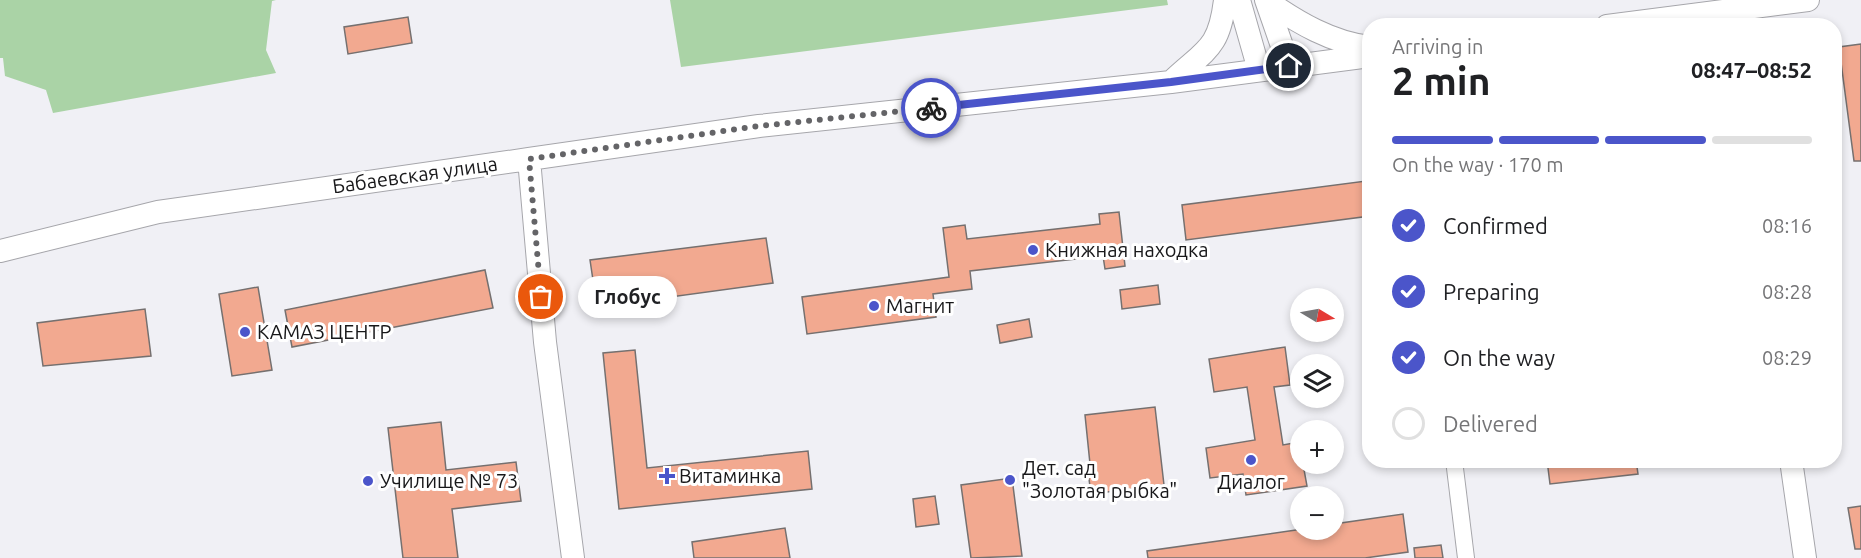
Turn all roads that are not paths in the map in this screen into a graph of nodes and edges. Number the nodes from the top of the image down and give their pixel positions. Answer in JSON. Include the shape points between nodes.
{"nodes":[{"id":1,"x":1225,"y":0,"type":"edge"},
{"id":2,"x":1239,"y":0,"type":"edge"},
{"id":3,"x":1808,"y":0,"type":"edge"},
{"id":4,"x":1267,"y":1,"type":"edge"},
{"id":5,"x":1726,"y":18,"type":"edge"},
{"id":6,"x":1362,"y":45,"type":"edge"},
{"id":7,"x":1362,"y":57,"type":"edge"},
{"id":8,"x":1289,"y":66,"type":"junction"},
{"id":9,"x":1259,"y":70,"type":"junction"},
{"id":10,"x":1171,"y":82,"type":"junction"},
{"id":11,"x":529,"y":159,"type":"junction"},
{"id":12,"x":0,"y":251,"type":"edge"},
{"id":13,"x":1455,"y":468,"type":"edge"},
{"id":14,"x":1792,"y":468,"type":"edge"},
{"id":15,"x":573,"y":558,"type":"edge"},
{"id":16,"x":1466,"y":558,"type":"edge"},
{"id":17,"x":1805,"y":558,"type":"edge"}],
"edges":[{"from":1,"to":10,"type":"main road","via":[[1222,26],[1207,52]]},
{"from":2,"to":9,"type":"main road"},
{"from":3,"to":5,"type":"main road"},
{"from":4,"to":6,"type":"main road","via":[[1298,22]]},
{"from":4,"to":8,"type":"main road"},
{"from":7,"to":8,"type":"main road","name":"Бабаевская улица"},
{"from":8,"to":9,"type":"main road","name":"Бабаевская улица"},
{"from":9,"to":10,"type":"main road","name":"Бабаевская улица"},
{"from":10,"to":11,"type":"main road","name":"Бабаевская улица","via":[[759,126]]},
{"from":11,"to":12,"type":"main road","name":"Бабаевская улица","via":[[158,212]]},
{"from":11,"to":15,"type":"main road","via":[[545,342]]},
{"from":13,"to":16,"type":"street"},
{"from":14,"to":17,"type":"main road"}]}
